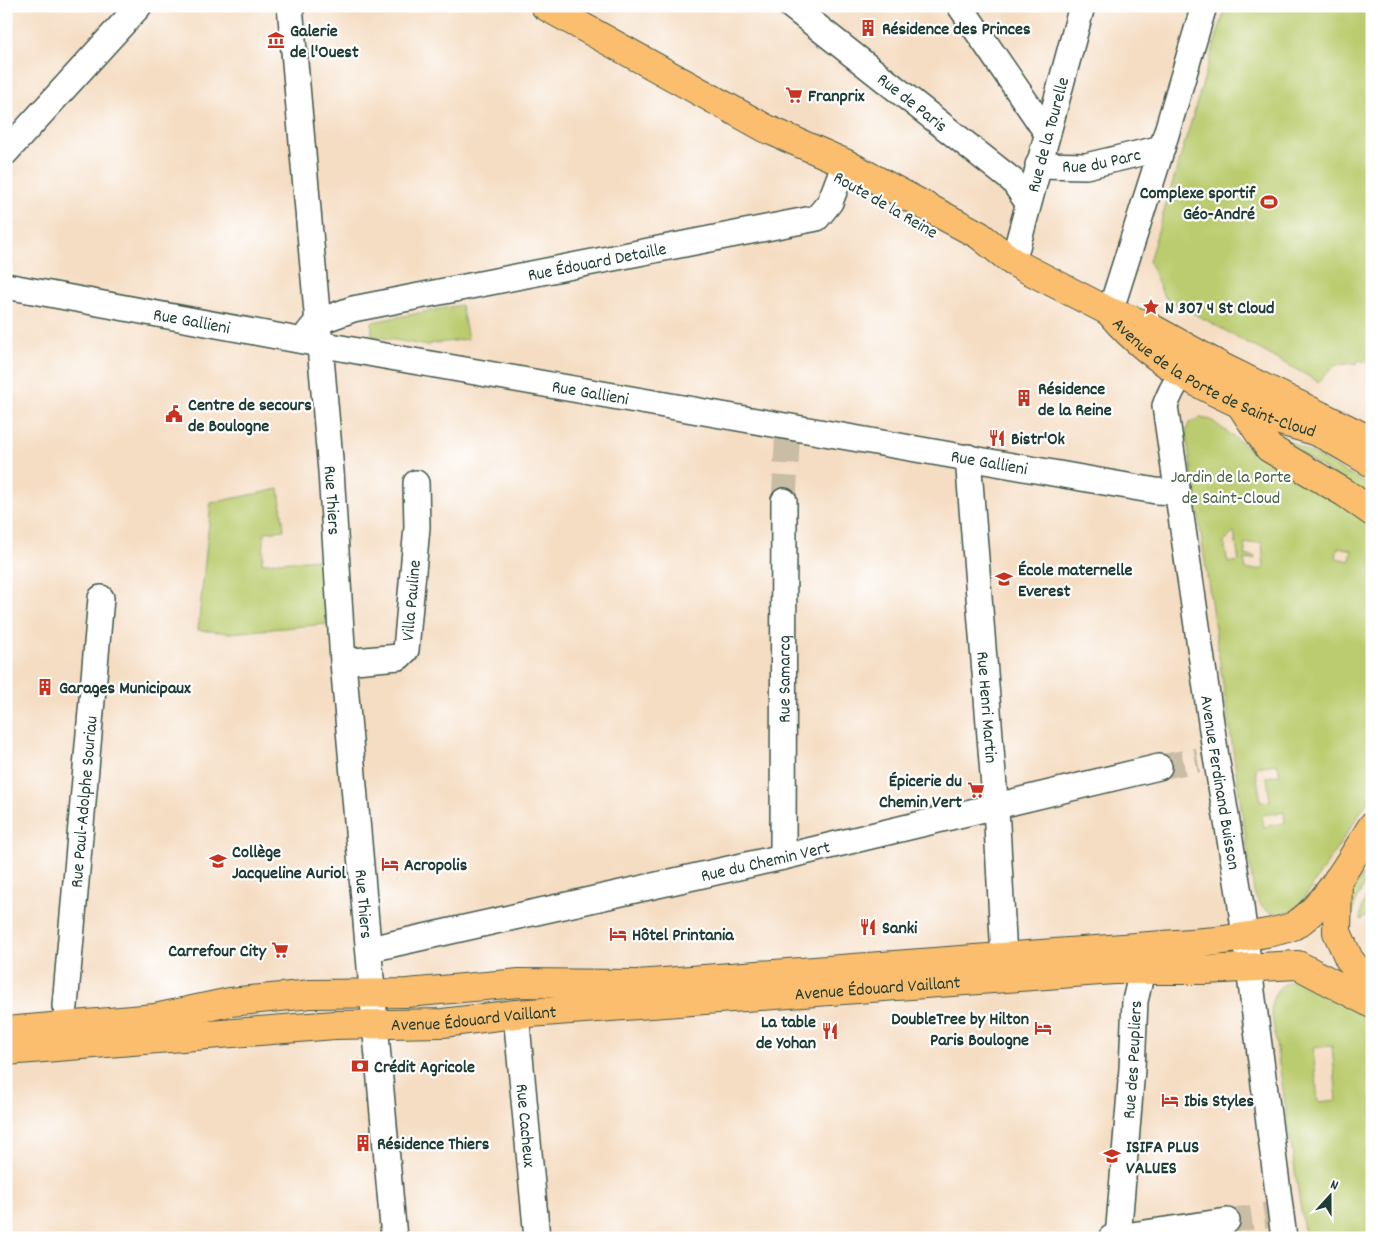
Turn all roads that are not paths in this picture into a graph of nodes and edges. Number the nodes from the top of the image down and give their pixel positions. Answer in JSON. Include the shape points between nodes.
{"nodes":[{"id":1,"x":139,"y":6,"type":"edge"},
{"id":2,"x":290,"y":6,"type":"edge"},
{"id":3,"x":546,"y":6,"type":"edge"},
{"id":4,"x":791,"y":6,"type":"edge"},
{"id":5,"x":960,"y":6,"type":"edge"},
{"id":6,"x":1082,"y":6,"type":"edge"},
{"id":7,"x":1204,"y":6,"type":"edge"},
{"id":8,"x":1047,"y":133,"type":"junction"},
{"id":9,"x":1162,"y":148,"type":"junction"},
{"id":10,"x":6,"y":152,"type":"edge"},
{"id":11,"x":1038,"y":165,"type":"junction"},
{"id":12,"x":842,"y":171,"type":"junction"},
{"id":13,"x":1028,"y":203,"type":"junction"},
{"id":14,"x":1013,"y":262,"type":"junction"},
{"id":15,"x":6,"y":286,"type":"edge"},
{"id":16,"x":353,"y":309,"type":"junction"},
{"id":17,"x":1110,"y":312,"type":"junction"},
{"id":18,"x":313,"y":335,"type":"junction"},
{"id":19,"x":354,"y":350,"type":"junction"},
{"id":20,"x":1222,"y":367,"type":"junction"},
{"id":21,"x":1183,"y":374,"type":"junction"},
{"id":22,"x":1240,"y":404,"type":"junction"},
{"id":23,"x":1372,"y":441,"type":"edge"},
{"id":24,"x":968,"y":458,"type":"junction"},
{"id":25,"x":1372,"y":462,"type":"edge"},
{"id":26,"x":416,"y":483,"type":"dead end"},
{"id":27,"x":1176,"y":492,"type":"junction"},
{"id":28,"x":784,"y":501,"type":"tunnel mouth"},
{"id":29,"x":1372,"y":512,"type":"edge"},
{"id":30,"x":101,"y":598,"type":"dead end"},
{"id":31,"x":343,"y":662,"type":"junction"},
{"id":32,"x":1159,"y":767,"type":"tunnel mouth"},
{"id":33,"x":994,"y":805,"type":"junction"},
{"id":34,"x":1372,"y":826,"type":"edge"},
{"id":35,"x":783,"y":857,"type":"junction"},
{"id":36,"x":1338,"y":879,"type":"junction"},
{"id":37,"x":1245,"y":936,"type":"junction"},
{"id":38,"x":370,"y":949,"type":"junction"},
{"id":39,"x":1004,"y":958,"type":"junction"},
{"id":40,"x":1250,"y":968,"type":"junction"},
{"id":41,"x":1142,"y":971,"type":"junction"},
{"id":42,"x":1372,"y":988,"type":"edge"},
{"id":43,"x":372,"y":994,"type":"junction"},
{"id":44,"x":1372,"y":1004,"type":"edge"},
{"id":45,"x":516,"y":1014,"type":"junction"},
{"id":46,"x":59,"y":1017,"type":"junction"},
{"id":47,"x":374,"y":1024,"type":"junction"},
{"id":48,"x":6,"y":1031,"type":"edge"},
{"id":49,"x":6,"y":1052,"type":"edge"},
{"id":50,"x":1227,"y":1221,"type":"tunnel mouth"},
{"id":51,"x":1116,"y":1237,"type":"edge"},
{"id":52,"x":394,"y":1238,"type":"edge"},
{"id":53,"x":537,"y":1238,"type":"edge"},
{"id":54,"x":1284,"y":1238,"type":"edge"}],
"edges":[{"from":1,"to":10,"type":"street"},
{"from":2,"to":18,"type":"street","name":"Rue Thiers"},
{"from":3,"to":12,"type":"main road","name":"Route de la Reine"},
{"from":4,"to":13,"type":"street","name":"Rue de Paris","via":[[1013,181]]},
{"from":5,"to":8,"type":"street"},
{"from":6,"to":8,"type":"street","name":"Rue de la Tourelle"},
{"from":7,"to":9,"type":"street"},
{"from":8,"to":11,"type":"street","name":"Rue de la Tourelle"},
{"from":9,"to":11,"type":"street","name":"Rue du Parc","via":[[1086,166]]},
{"from":9,"to":17,"type":"street"},
{"from":11,"to":13,"type":"street","name":"Rue de la Tourelle"},
{"from":12,"to":14,"type":"main road","name":"Route de la Reine","via":[[979,235]]},
{"from":12,"to":16,"type":"street","name":"Rue Édouard Detaille","via":[[826,208],[817,218]]},
{"from":13,"to":14,"type":"street","name":"Rue de la Tourelle"},
{"from":14,"to":17,"type":"main road","name":"Route de la Reine"},
{"from":15,"to":18,"type":"street","name":"Rue Gallieni"},
{"from":16,"to":18,"type":"street","name":"Rue Édouard Detaille"},
{"from":16,"to":19,"type":"street","via":[[356,326]]},
{"from":17,"to":20,"type":"main road","name":"Avenue de la Porte de Saint-Cloud","via":[[1146,325]]},
{"from":17,"to":21,"type":"main road","name":"Avenue de la Porte de Saint-Cloud","via":[[1138,343]]},
{"from":18,"to":19,"type":"street","name":"Rue Gallieni"},
{"from":18,"to":31,"type":"street","name":"Rue Thiers","via":[[331,471]]},
{"from":19,"to":24,"type":"street","name":"Rue Gallieni"},
{"from":20,"to":21,"type":"street","via":[[1192,367]]},
{"from":20,"to":23,"type":"main road","name":"Avenue de la Porte de Saint-Cloud"},
{"from":21,"to":22,"type":"main road","name":"Avenue de la Porte de Saint-Cloud"},
{"from":21,"to":27,"type":"street","name":"Avenue Ferdinand Buisson","via":[[1165,406]]},
{"from":22,"to":25,"type":"main road","name":"Avenue de la Porte de Saint-Cloud","via":[[1324,435]]},
{"from":22,"to":29,"type":"main road","via":[[1270,448]]},
{"from":24,"to":27,"type":"street","name":"Rue Gallieni"},
{"from":24,"to":33,"type":"street","name":"Rue Henri Martin"},
{"from":26,"to":31,"type":"street","name":"Villa Pauline","via":[[417,527],[406,650],[399,657]]},
{"from":27,"to":37,"type":"street","name":"Avenue Ferdinand Buisson","via":[[1207,758]]},
{"from":28,"to":35,"type":"street","name":"Rue Samarcq"},
{"from":30,"to":46,"type":"street","name":"Rue Paul-Adolphe Souriau"},
{"from":31,"to":38,"type":"street","name":"Rue Thiers"},
{"from":32,"to":33,"type":"street","name":"Rue du Chemin Vert"},
{"from":33,"to":35,"type":"street","name":"Rue du Chemin Vert"},
{"from":33,"to":39,"type":"street","name":"Rue Henri Martin"},
{"from":34,"to":36,"type":"main road","name":"Avenue Édouard Vaillant"},
{"from":35,"to":38,"type":"street","name":"Rue du Chemin Vert"},
{"from":36,"to":37,"type":"main road","name":"Avenue Édouard Vaillant","via":[[1313,909],[1293,926]]},
{"from":36,"to":42,"type":"main road","via":[[1337,932],[1349,959]]},
{"from":37,"to":39,"type":"main road","name":"Avenue Édouard Vaillant"},
{"from":37,"to":40,"type":"street","name":"Avenue Ferdinand Buisson"},
{"from":38,"to":43,"type":"street","name":"Rue Thiers"},
{"from":39,"to":43,"type":"main road","name":"Avenue Édouard Vaillant","via":[[637,984],[519,983]]},
{"from":40,"to":41,"type":"main road","name":"Avenue Édouard Vaillant"},
{"from":40,"to":44,"type":"main road","name":"Avenue Édouard Vaillant","via":[[1298,965]]},
{"from":40,"to":54,"type":"street","name":"Avenue Ferdinand Buisson"},
{"from":41,"to":45,"type":"main road","name":"Avenue Édouard Vaillant","via":[[1114,970]]},
{"from":41,"to":51,"type":"street","name":"Rue des Peupliers","via":[[1135,1001]]},
{"from":43,"to":46,"type":"main road","name":"Avenue Édouard Vaillant","via":[[311,994],[230,1002],[155,1018],[103,1024]]},
{"from":43,"to":47,"type":"street","name":"Avenue Édouard Vaillant"},
{"from":45,"to":47,"type":"main road","name":"Avenue Édouard Vaillant","via":[[443,1023]]},
{"from":45,"to":53,"type":"street","name":"Rue Cacheux"},
{"from":46,"to":48,"type":"main road","name":"Avenue Édouard Vaillant"},
{"from":47,"to":49,"type":"main road","name":"Avenue Édouard Vaillant","via":[[300,1027]]},
{"from":47,"to":52,"type":"street"},
{"from":50,"to":51,"type":"street"}]}
